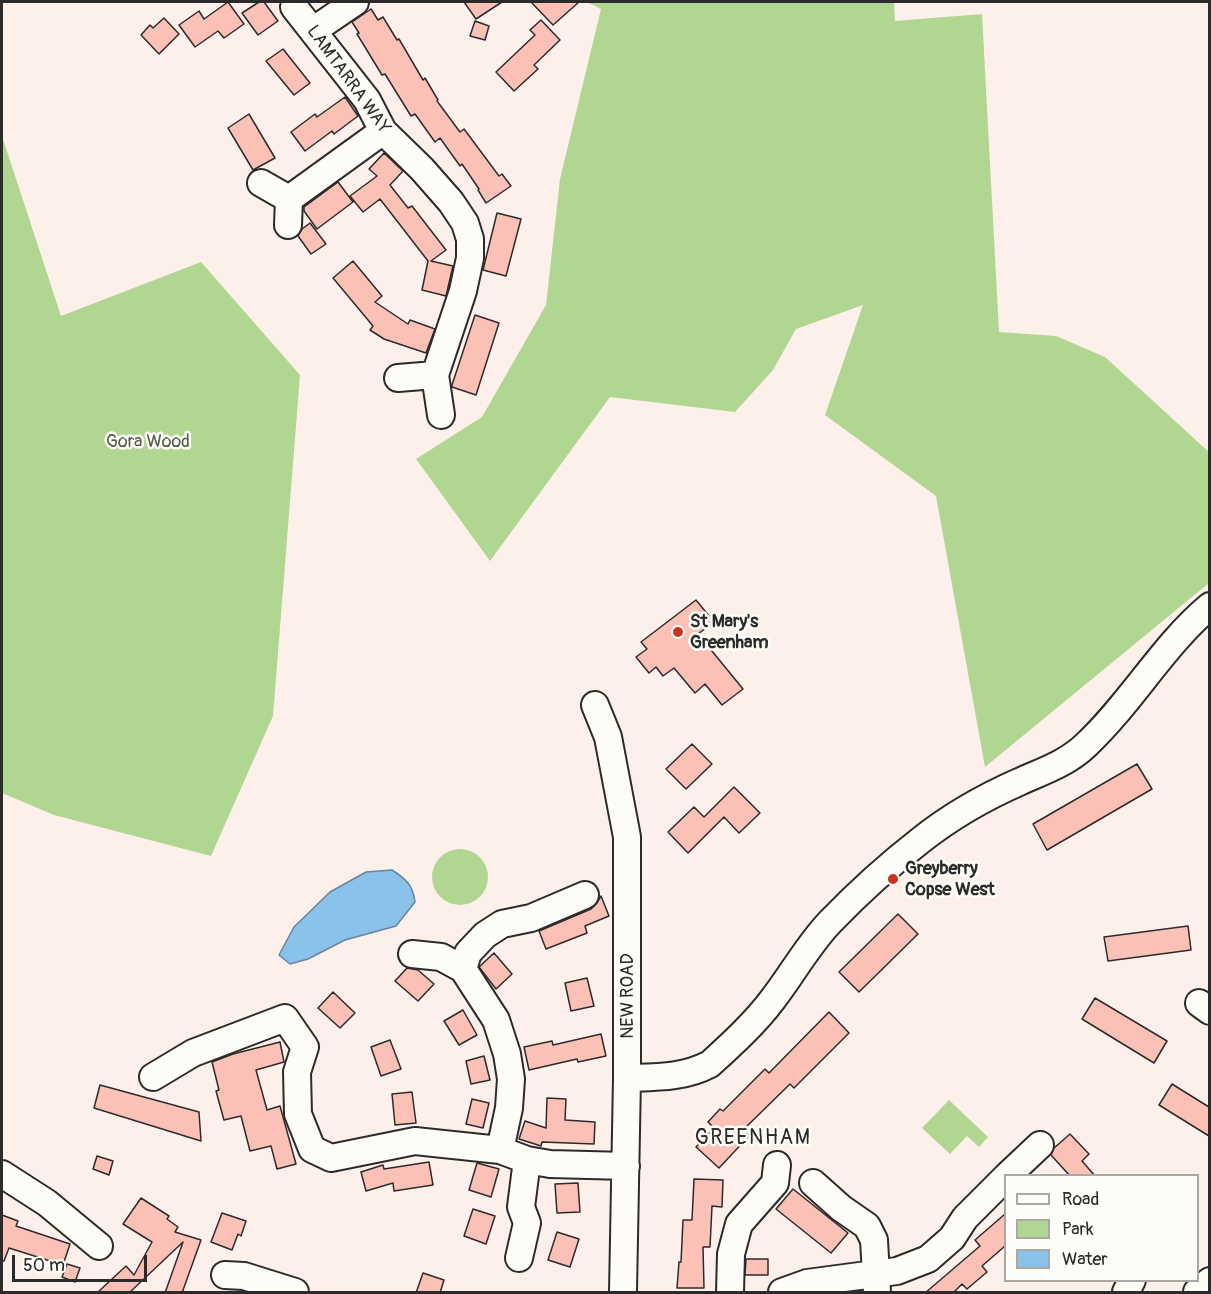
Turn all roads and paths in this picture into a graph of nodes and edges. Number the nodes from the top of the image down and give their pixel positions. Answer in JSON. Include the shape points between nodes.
{"nodes":[{"id":1,"x":355,"y":2,"type":"edge"},
{"id":2,"x":291,"y":3,"type":"edge"},
{"id":3,"x":314,"y":30,"type":"junction"},
{"id":4,"x":383,"y":131,"type":"junction"},
{"id":5,"x":261,"y":183,"type":"dead end"},
{"id":6,"x":289,"y":199,"type":"junction"},
{"id":7,"x":288,"y":225,"type":"dead end"},
{"id":8,"x":435,"y":375,"type":"junction"},
{"id":9,"x":398,"y":378,"type":"dead end"},
{"id":10,"x":441,"y":415,"type":"dead end"},
{"id":11,"x":1209,"y":606,"type":"edge"},
{"id":12,"x":595,"y":705,"type":"dead end"},
{"id":13,"x":585,"y":895,"type":"dead end"},
{"id":14,"x":412,"y":954,"type":"dead end"},
{"id":15,"x":463,"y":969,"type":"junction"},
{"id":16,"x":153,"y":1077,"type":"dead end"},
{"id":17,"x":627,"y":1078,"type":"junction"},
{"id":18,"x":1040,"y":1145,"type":"dead end"},
{"id":19,"x":500,"y":1150,"type":"junction"},
{"id":20,"x":527,"y":1160,"type":"junction"},
{"id":21,"x":777,"y":1165,"type":"dead end"},
{"id":22,"x":626,"y":1166,"type":"junction"},
{"id":23,"x":2,"y":1174,"type":"edge"},
{"id":24,"x":1015,"y":1174,"type":"edge"},
{"id":25,"x":813,"y":1183,"type":"dead end"},
{"id":26,"x":1004,"y":1184,"type":"edge"},
{"id":27,"x":99,"y":1246,"type":"dead end"},
{"id":28,"x":519,"y":1258,"type":"dead end"},
{"id":29,"x":225,"y":1275,"type":"dead end"},
{"id":30,"x":1209,"y":1281,"type":"edge"},
{"id":31,"x":876,"y":1284,"type":"edge"},
{"id":32,"x":279,"y":1290,"type":"edge"},
{"id":33,"x":622,"y":1293,"type":"edge"},
{"id":34,"x":730,"y":1293,"type":"edge"},
{"id":35,"x":782,"y":1293,"type":"edge"},
{"id":36,"x":1197,"y":1293,"type":"edge"}],
"edges":[{"from":1,"to":3,"type":"street"},
{"from":2,"to":3,"type":"street","name":"LAMTARRA WAY"},
{"from":3,"to":4,"type":"street","name":"LAMTARRA WAY","via":[[367,100]]},
{"from":4,"to":6,"type":"street"},
{"from":4,"to":8,"type":"street","name":"LAMTARRA WAY","via":[[451,202],[470,239],[463,291]]},
{"from":5,"to":6,"type":"street"},
{"from":6,"to":7,"type":"street"},
{"from":8,"to":9,"type":"street"},
{"from":8,"to":10,"type":"street","name":"LAMTARRA WAY"},
{"from":11,"to":17,"type":"street","via":[[1086,745],[1058,766],[995,794],[944,823],[869,885],[829,923],[773,1000],[710,1064],[677,1076]]},
{"from":12,"to":17,"type":"street","name":"NEW ROAD","via":[[608,737],[627,837]]},
{"from":13,"to":15,"type":"street","via":[[531,918],[502,924],[468,953]]},
{"from":14,"to":15,"type":"street","via":[[441,957]]},
{"from":15,"to":19,"type":"street","via":[[496,1020],[507,1054],[511,1078],[509,1108]]},
{"from":16,"to":19,"type":"street","via":[[193,1053],[285,1018],[305,1047],[297,1072],[298,1114],[312,1149],[331,1158],[415,1141]]},
{"from":17,"to":22,"type":"street","name":"NEW ROAD"},
{"from":18,"to":24,"type":"street"},
{"from":19,"to":20,"type":"street"},
{"from":20,"to":22,"type":"street"},
{"from":20,"to":28,"type":"street","via":[[521,1207],[527,1223]]},
{"from":21,"to":34,"type":"street","via":[[775,1183],[739,1224],[730,1254]]},
{"from":22,"to":33,"type":"street","name":"NEW ROAD"},
{"from":23,"to":27,"type":"street","via":[[47,1203]]},
{"from":25,"to":31,"type":"street","via":[[867,1226],[874,1240]]},
{"from":26,"to":31,"type":"street","via":[[965,1218],[952,1238],[928,1259]]},
{"from":29,"to":32,"type":"street","via":[[244,1276]]},
{"from":30,"to":36,"type":"street"},
{"from":31,"to":35,"type":"street","via":[[855,1276],[807,1283]]}]}
